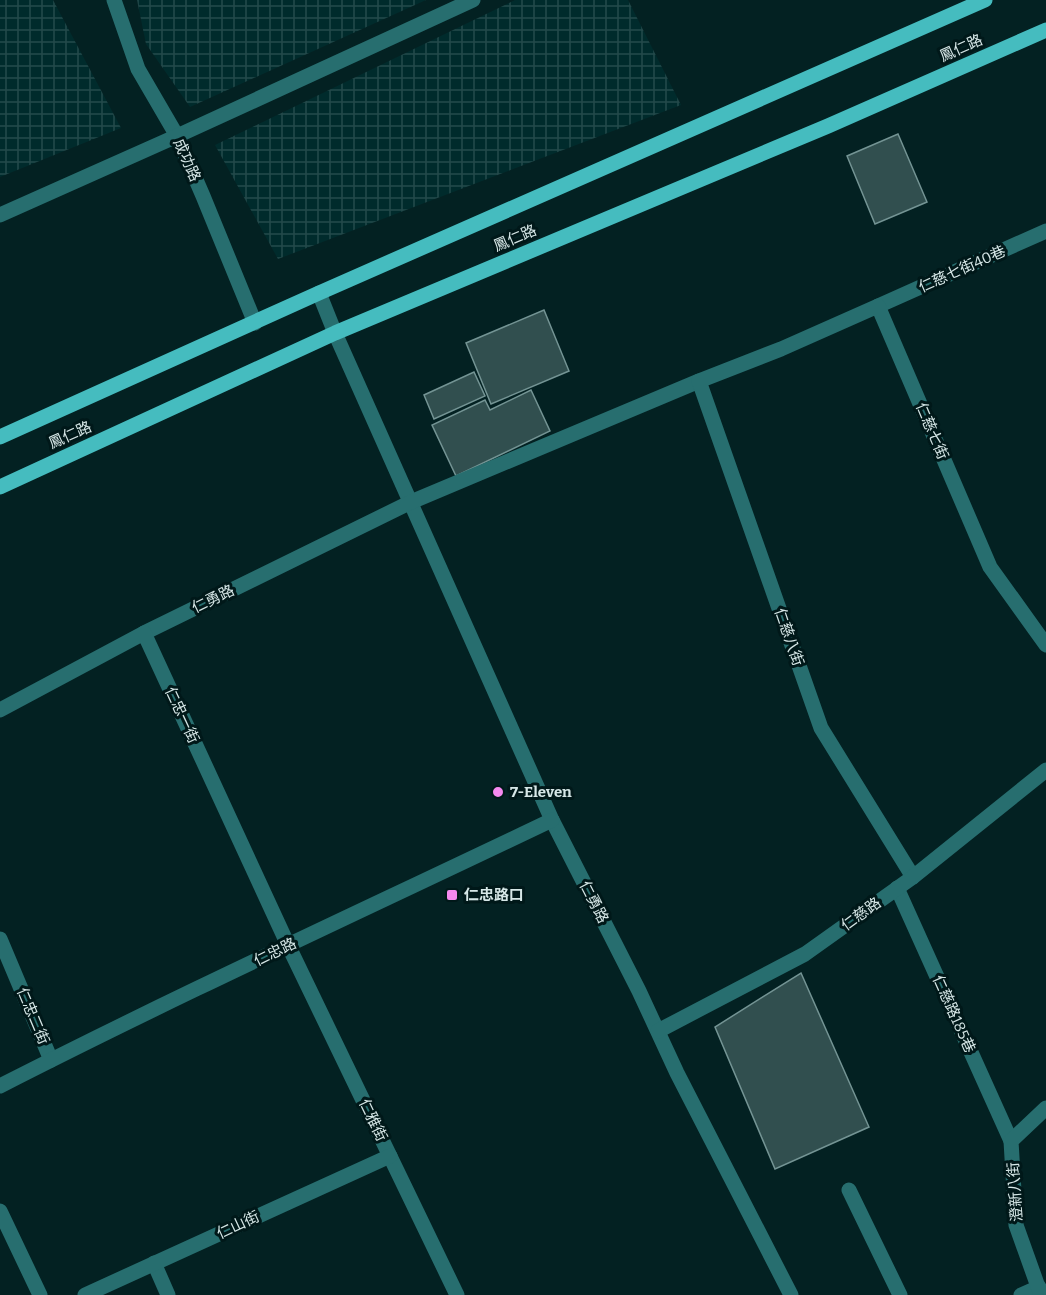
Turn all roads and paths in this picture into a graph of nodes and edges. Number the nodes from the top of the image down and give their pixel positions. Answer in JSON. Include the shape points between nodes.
{"nodes":[{"id":1,"x":114,"y":0,"type":"edge"},
{"id":2,"x":473,"y":0,"type":"edge"},
{"id":3,"x":985,"y":0,"type":"edge"},
{"id":4,"x":1046,"y":30,"type":"edge"},
{"id":5,"x":177,"y":136,"type":"junction"},
{"id":6,"x":0,"y":214,"type":"edge"},
{"id":7,"x":1046,"y":231,"type":"edge"},
{"id":8,"x":319,"y":293,"type":"junction"},
{"id":9,"x":878,"y":306,"type":"junction"},
{"id":10,"x":255,"y":323,"type":"junction"},
{"id":11,"x":336,"y":333,"type":"junction"},
{"id":12,"x":699,"y":381,"type":"junction"},
{"id":13,"x":0,"y":437,"type":"edge"},
{"id":14,"x":0,"y":487,"type":"edge"},
{"id":15,"x":411,"y":502,"type":"junction"},
{"id":16,"x":144,"y":633,"type":"junction"},
{"id":17,"x":1046,"y":645,"type":"edge"},
{"id":18,"x":0,"y":710,"type":"edge"},
{"id":19,"x":1046,"y":770,"type":"edge"},
{"id":20,"x":552,"y":820,"type":"junction"},
{"id":21,"x":913,"y":877,"type":"junction"},
{"id":22,"x":897,"y":888,"type":"junction"},
{"id":23,"x":0,"y":939,"type":"edge"},
{"id":24,"x":288,"y":945,"type":"junction"},
{"id":25,"x":658,"y":1031,"type":"junction"},
{"id":26,"x":51,"y":1060,"type":"junction"},
{"id":27,"x":0,"y":1086,"type":"edge"},
{"id":28,"x":1046,"y":1108,"type":"edge"},
{"id":29,"x":1011,"y":1141,"type":"junction"},
{"id":30,"x":390,"y":1156,"type":"junction"},
{"id":31,"x":849,"y":1190,"type":"dead end"},
{"id":32,"x":0,"y":1211,"type":"edge"},
{"id":33,"x":154,"y":1263,"type":"junction"},
{"id":34,"x":1040,"y":1291,"type":"edge"},
{"id":35,"x":40,"y":1295,"type":"edge"},
{"id":36,"x":85,"y":1295,"type":"edge"},
{"id":37,"x":168,"y":1295,"type":"edge"},
{"id":38,"x":457,"y":1295,"type":"edge"},
{"id":39,"x":791,"y":1295,"type":"edge"},
{"id":40,"x":900,"y":1295,"type":"edge"},
{"id":41,"x":1021,"y":1295,"type":"edge"}],
"edges":[{"from":1,"to":5,"type":"street","name":"成功路","via":[[138,69]]},
{"from":2,"to":5,"type":"street"},
{"from":3,"to":8,"type":"main road","name":"鳳仁路"},
{"from":4,"to":11,"type":"main road","name":"鳳仁路"},
{"from":5,"to":6,"type":"street"},
{"from":5,"to":10,"type":"street","name":"成功路"},
{"from":7,"to":9,"type":"street","name":"仁慈七街40巷"},
{"from":8,"to":10,"type":"main road","name":"鳳仁路"},
{"from":8,"to":11,"type":"street","name":"仁勇路"},
{"from":9,"to":12,"type":"street"},
{"from":9,"to":17,"type":"street","name":"仁慈七街","via":[[990,567]]},
{"from":10,"to":13,"type":"main road","name":"鳳仁路"},
{"from":11,"to":14,"type":"main road","name":"鳳仁路"},
{"from":11,"to":15,"type":"street","name":"仁勇路"},
{"from":12,"to":15,"type":"street"},
{"from":12,"to":21,"type":"street","name":"仁慈八街","via":[[821,728]]},
{"from":15,"to":16,"type":"street","name":"仁勇路"},
{"from":15,"to":20,"type":"street","name":"仁勇路"},
{"from":16,"to":18,"type":"street"},
{"from":16,"to":24,"type":"street","name":"仁忠一街"},
{"from":19,"to":21,"type":"street","name":"仁慈路"},
{"from":20,"to":24,"type":"street","name":"仁忠路"},
{"from":20,"to":25,"type":"street","name":"仁勇路"},
{"from":21,"to":22,"type":"street","name":"仁慈路"},
{"from":22,"to":25,"type":"street","name":"仁慈路","via":[[805,954]]},
{"from":22,"to":29,"type":"street","name":"仁慈路185巷"},
{"from":23,"to":26,"type":"street","name":"仁忠二街"},
{"from":24,"to":26,"type":"street","name":"仁忠路"},
{"from":24,"to":30,"type":"street","name":"仁雅街"},
{"from":25,"to":39,"type":"street","name":"仁勇路"},
{"from":26,"to":27,"type":"street","name":"仁忠路"},
{"from":28,"to":29,"type":"street","name":"澄新八街"},
{"from":29,"to":34,"type":"street","name":"澄新八街","via":[[1016,1225]]},
{"from":30,"to":33,"type":"street","name":"仁山街"},
{"from":30,"to":38,"type":"street","name":"仁雅街"},
{"from":31,"to":40,"type":"street"},
{"from":32,"to":35,"type":"street"},
{"from":33,"to":36,"type":"street","name":"仁山街"},
{"from":33,"to":37,"type":"street"},
{"from":34,"to":41,"type":"street"}]}
